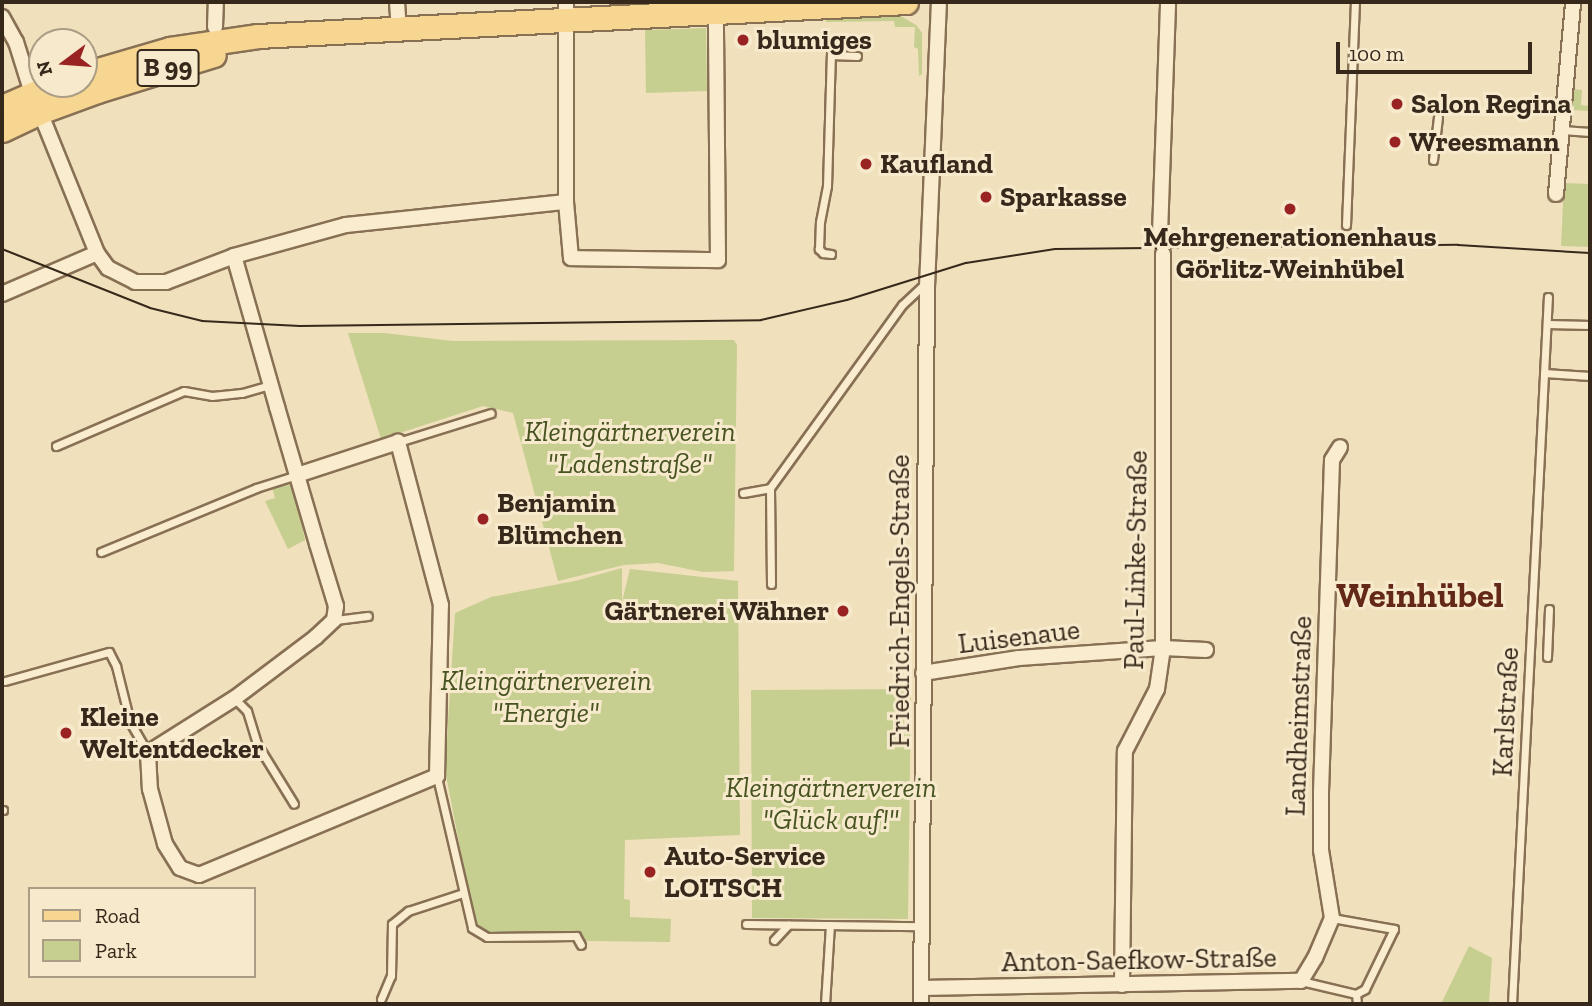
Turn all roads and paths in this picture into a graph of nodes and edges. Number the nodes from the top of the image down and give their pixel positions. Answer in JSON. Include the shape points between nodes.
{"nodes":[{"id":1,"x":216,"y":2,"type":"edge"},
{"id":2,"x":397,"y":2,"type":"edge"},
{"id":3,"x":905,"y":2,"type":"edge"},
{"id":4,"x":939,"y":2,"type":"edge"},
{"id":5,"x":1168,"y":2,"type":"edge"},
{"id":6,"x":1355,"y":2,"type":"edge"},
{"id":7,"x":1573,"y":2,"type":"edge"},
{"id":8,"x":716,"y":7,"type":"edge"},
{"id":9,"x":565,"y":11,"type":"edge"},
{"id":10,"x":2,"y":17,"type":"edge"},
{"id":11,"x":399,"y":28,"type":"junction"},
{"id":12,"x":217,"y":40,"type":"junction"},
{"id":13,"x":857,"y":56,"type":"dead end"},
{"id":14,"x":98,"y":70,"type":"edge"},
{"id":15,"x":40,"y":98,"type":"edge"},
{"id":16,"x":36,"y":102,"type":"junction"},
{"id":17,"x":2,"y":107,"type":"edge"},
{"id":18,"x":1438,"y":117,"type":"dead end"},
{"id":19,"x":2,"y":130,"type":"edge"},
{"id":20,"x":1561,"y":130,"type":"junction"},
{"id":21,"x":1590,"y":132,"type":"edge"},
{"id":22,"x":1433,"y":160,"type":"dead end"},
{"id":23,"x":1556,"y":194,"type":"dead end"},
{"id":24,"x":566,"y":202,"type":"junction"},
{"id":25,"x":1346,"y":225,"type":"dead end"},
{"id":26,"x":1160,"y":234,"type":"dead end"},
{"id":27,"x":97,"y":253,"type":"junction"},
{"id":28,"x":831,"y":254,"type":"dead end"},
{"id":29,"x":1163,"y":254,"type":"dead end"},
{"id":30,"x":234,"y":256,"type":"junction"},
{"id":31,"x":927,"y":282,"type":"junction"},
{"id":32,"x":2,"y":294,"type":"edge"},
{"id":33,"x":1548,"y":297,"type":"dead end"},
{"id":34,"x":1547,"y":324,"type":"junction"},
{"id":35,"x":1590,"y":325,"type":"edge"},
{"id":36,"x":1544,"y":373,"type":"junction"},
{"id":37,"x":1590,"y":376,"type":"edge"},
{"id":38,"x":270,"y":385,"type":"junction"},
{"id":39,"x":491,"y":413,"type":"dead end"},
{"id":40,"x":398,"y":442,"type":"junction"},
{"id":41,"x":56,"y":446,"type":"dead end"},
{"id":42,"x":1340,"y":447,"type":"dead end"},
{"id":43,"x":297,"y":475,"type":"junction"},
{"id":44,"x":770,"y":488,"type":"junction"},
{"id":45,"x":743,"y":493,"type":"dead end"},
{"id":46,"x":101,"y":552,"type":"dead end"},
{"id":47,"x":771,"y":584,"type":"dead end"},
{"id":48,"x":1549,"y":609,"type":"dead end"},
{"id":49,"x":368,"y":616,"type":"dead end"},
{"id":50,"x":334,"y":620,"type":"junction"},
{"id":51,"x":1163,"y":648,"type":"junction"},
{"id":52,"x":1206,"y":650,"type":"dead end"},
{"id":53,"x":1547,"y":657,"type":"dead end"},
{"id":54,"x":923,"y":673,"type":"junction"},
{"id":55,"x":5,"y":681,"type":"dead end"},
{"id":56,"x":234,"y":698,"type":"junction"},
{"id":57,"x":148,"y":753,"type":"junction"},
{"id":58,"x":437,"y":776,"type":"junction"},
{"id":59,"x":293,"y":804,"type":"dead end"},
{"id":60,"x":463,"y":893,"type":"junction"},
{"id":61,"x":1332,"y":918,"type":"junction"},
{"id":62,"x":746,"y":924,"type":"dead end"},
{"id":63,"x":788,"y":925,"type":"junction"},
{"id":64,"x":830,"y":925,"type":"junction"},
{"id":65,"x":922,"y":926,"type":"junction"},
{"id":66,"x":774,"y":940,"type":"dead end"},
{"id":67,"x":580,"y":945,"type":"dead end"},
{"id":68,"x":1301,"y":981,"type":"junction"},
{"id":69,"x":1122,"y":985,"type":"junction"},
{"id":70,"x":921,"y":988,"type":"junction"},
{"id":71,"x":1356,"y":994,"type":"junction"},
{"id":72,"x":381,"y":999,"type":"dead end"},
{"id":73,"x":825,"y":1004,"type":"edge"},
{"id":74,"x":921,"y":1004,"type":"edge"},
{"id":75,"x":1357,"y":1004,"type":"edge"},
{"id":76,"x":1513,"y":1004,"type":"edge"}],
"edges":[{"from":1,"to":12,"type":"street"},
{"from":2,"to":11,"type":"street"},
{"from":3,"to":8,"type":"main road","number":"B 99"},
{"from":4,"to":31,"type":"street","name":"Friedrich-Engels-Straße"},
{"from":5,"to":26,"type":"street"},
{"from":6,"to":25,"type":"lane"},
{"from":7,"to":20,"type":"street"},
{"from":8,"to":9,"type":"main road","number":"B 99"},
{"from":8,"to":24,"type":"street","via":[[718,260],[571,258]]},
{"from":9,"to":11,"type":"main road","number":"B 99"},
{"from":9,"to":24,"type":"street"},
{"from":10,"to":16,"type":"street","via":[[16,42]]},
{"from":11,"to":12,"type":"main road","number":"B 99"},
{"from":12,"to":14,"type":"main road","number":"B 99"},
{"from":12,"to":16,"type":"main road","number":"B 99","via":[[179,64]]},
{"from":13,"to":28,"type":"lane","via":[[831,55],[827,186],[819,249]]},
{"from":15,"to":16,"type":"main road","number":"B 99"},
{"from":16,"to":17,"type":"main road","number":"B 99"},
{"from":16,"to":19,"type":"main road","number":"B 99"},
{"from":16,"to":27,"type":"street"},
{"from":18,"to":22,"type":"lane"},
{"from":20,"to":21,"type":"lane"},
{"from":20,"to":23,"type":"street"},
{"from":24,"to":30,"type":"street","via":[[346,225]]},
{"from":27,"to":30,"type":"street","via":[[121,276],[150,284]]},
{"from":27,"to":32,"type":"street"},
{"from":29,"to":51,"type":"street","name":"Paul-Linke-Straße"},
{"from":30,"to":38,"type":"street"},
{"from":31,"to":44,"type":"lane","via":[[902,305]]},
{"from":31,"to":54,"type":"street","name":"Friedrich-Engels-Straße"},
{"from":33,"to":34,"type":"lane","name":"Karlstraße"},
{"from":34,"to":35,"type":"lane"},
{"from":34,"to":36,"type":"lane","name":"Karlstraße"},
{"from":36,"to":37,"type":"lane"},
{"from":36,"to":76,"type":"lane","name":"Karlstraße"},
{"from":38,"to":41,"type":"lane","via":[[212,396],[184,391]]},
{"from":38,"to":43,"type":"street"},
{"from":39,"to":40,"type":"lane"},
{"from":40,"to":43,"type":"street"},
{"from":40,"to":58,"type":"street","via":[[441,606]]},
{"from":42,"to":61,"type":"street","name":"Landheimstraße","via":[[1332,460],[1321,792],[1321,850]]},
{"from":43,"to":46,"type":"lane"},
{"from":43,"to":50,"type":"street","via":[[336,606]]},
{"from":44,"to":45,"type":"lane"},
{"from":44,"to":47,"type":"lane"},
{"from":48,"to":53,"type":"lane"},
{"from":49,"to":50,"type":"lane"},
{"from":50,"to":56,"type":"street"},
{"from":51,"to":52,"type":"street","name":"Luisenaue"},
{"from":51,"to":54,"type":"street","name":"Luisenaue","via":[[1019,658]]},
{"from":51,"to":69,"type":"street","name":"Paul-Linke-Straße","via":[[1157,689],[1125,751]]},
{"from":54,"to":65,"type":"street","name":"Friedrich-Engels-Straße"},
{"from":55,"to":57,"type":"lane","via":[[109,652],[130,722]]},
{"from":56,"to":57,"type":"street"},
{"from":56,"to":59,"type":"lane","via":[[247,711],[257,744]]},
{"from":57,"to":58,"type":"street","via":[[148,774],[165,844],[180,868],[199,875]]},
{"from":58,"to":60,"type":"lane"},
{"from":60,"to":67,"type":"lane","via":[[471,928],[487,937],[576,936]]},
{"from":60,"to":72,"type":"lane","via":[[408,911],[392,924],[391,976]]},
{"from":61,"to":68,"type":"street"},
{"from":61,"to":71,"type":"lane","via":[[1394,929],[1365,989]]},
{"from":62,"to":63,"type":"lane"},
{"from":63,"to":64,"type":"lane"},
{"from":63,"to":66,"type":"lane"},
{"from":64,"to":65,"type":"lane"},
{"from":64,"to":73,"type":"lane"},
{"from":65,"to":70,"type":"street","name":"Friedrich-Engels-Straße"},
{"from":68,"to":69,"type":"street","name":"Anton-Saefkow-Straße"},
{"from":68,"to":71,"type":"lane","name":"Anton-Saefkow-Straße"},
{"from":69,"to":70,"type":"street","name":"Anton-Saefkow-Straße"},
{"from":70,"to":74,"type":"street","name":"Friedrich-Engels-Straße"},
{"from":71,"to":75,"type":"lane"}]}
